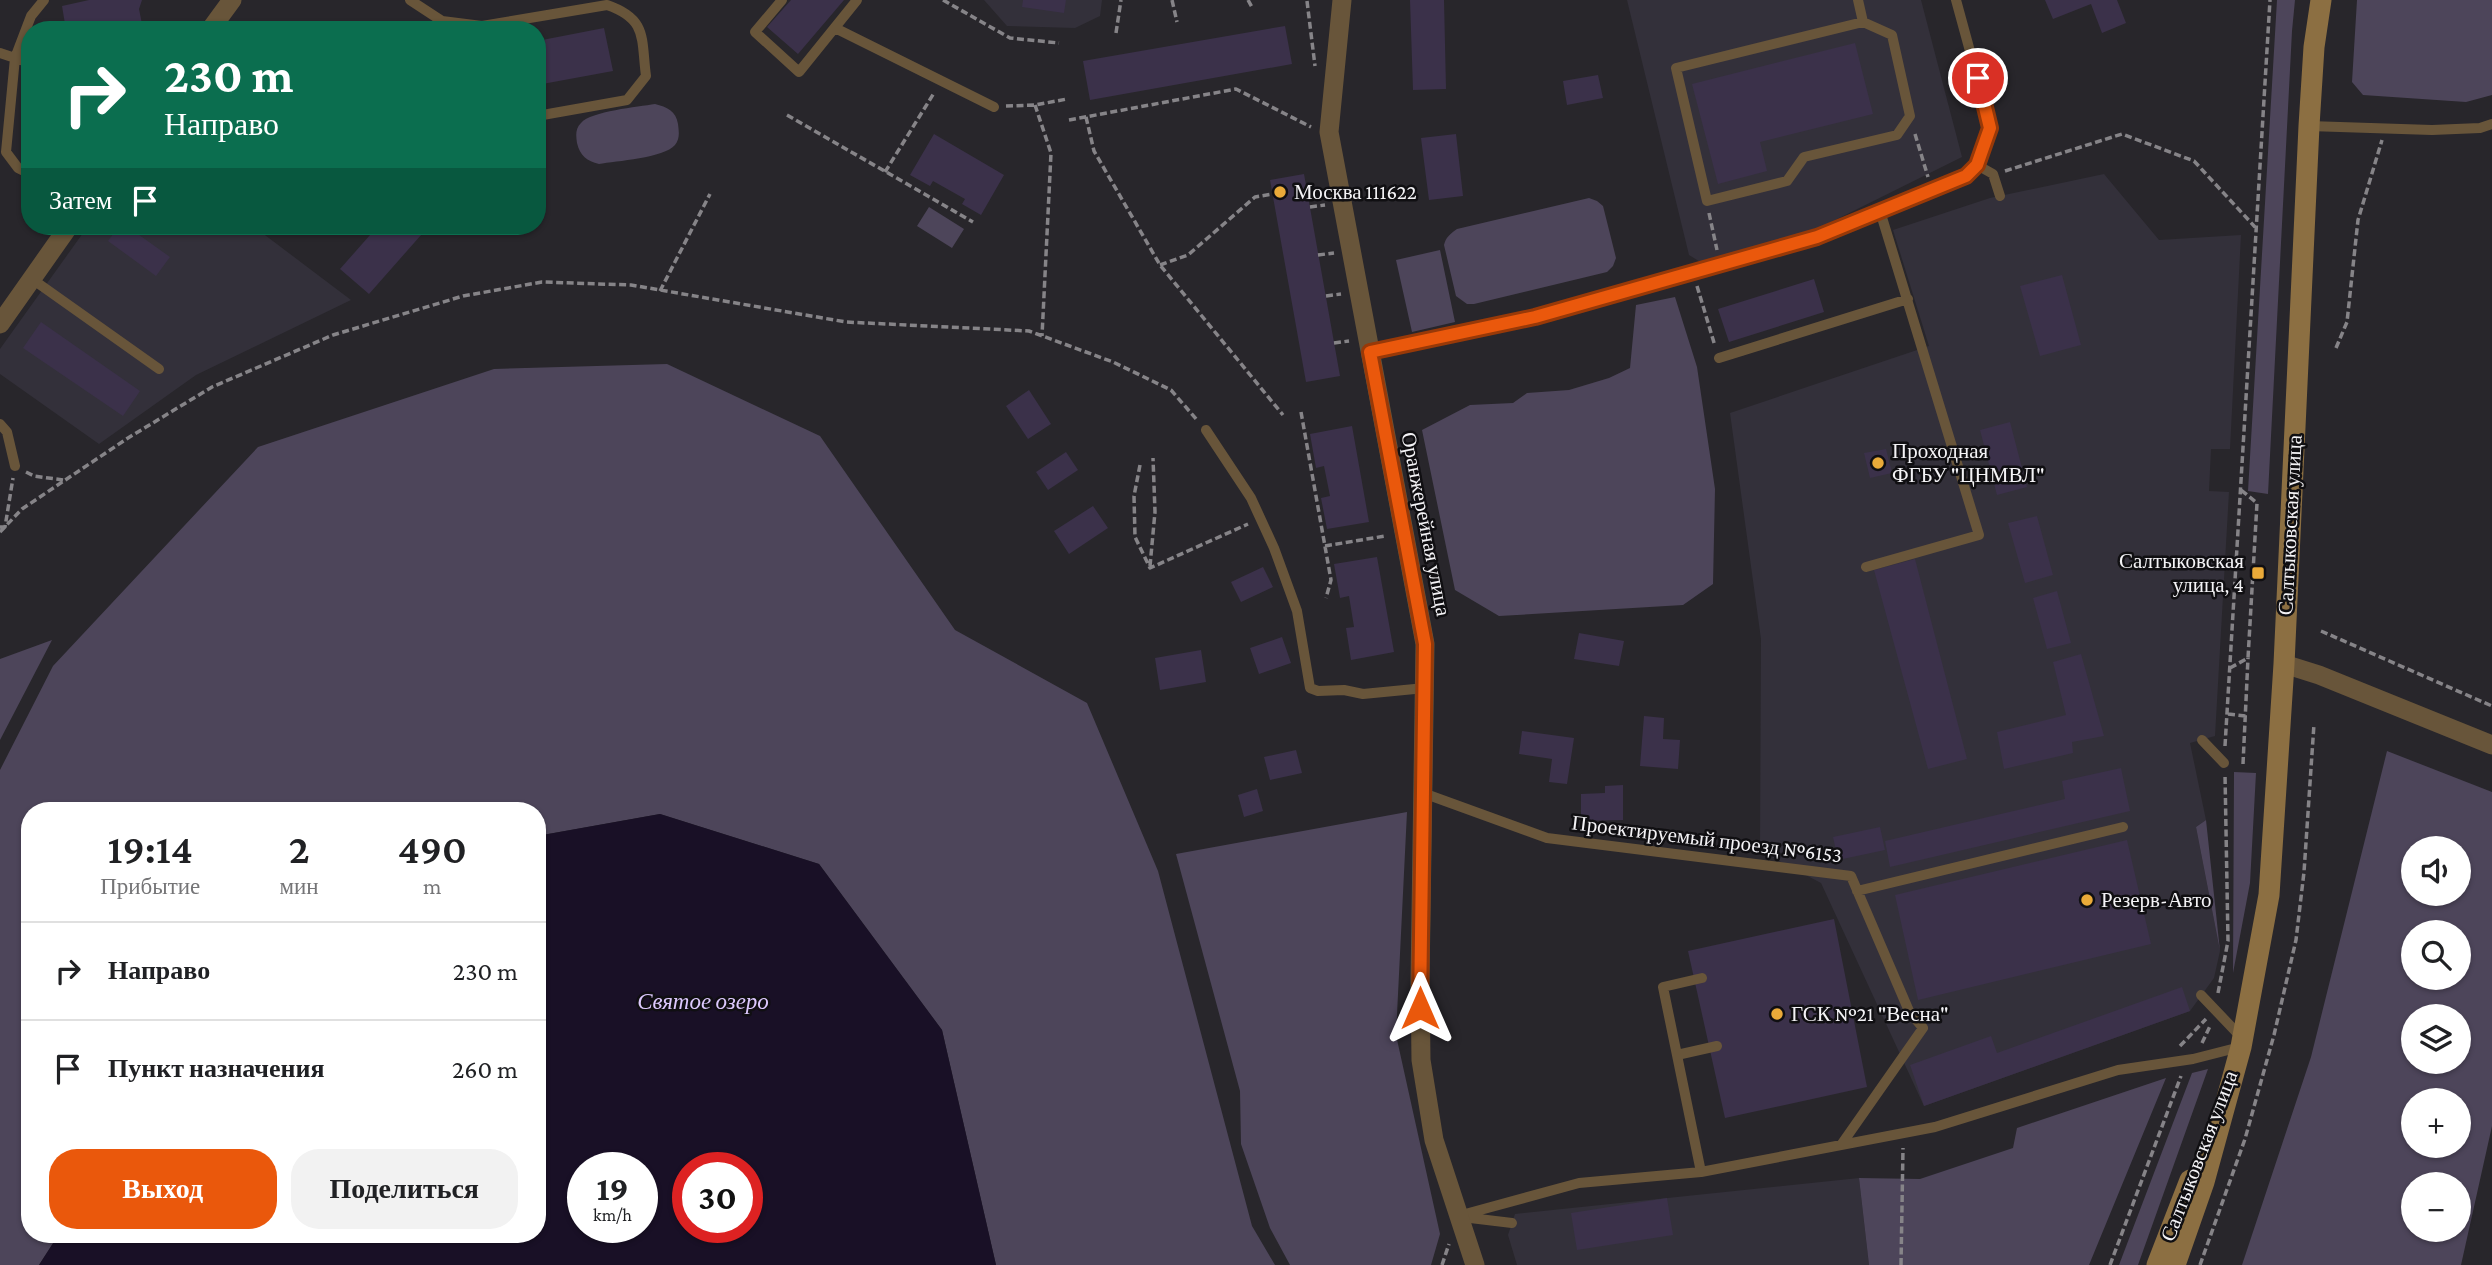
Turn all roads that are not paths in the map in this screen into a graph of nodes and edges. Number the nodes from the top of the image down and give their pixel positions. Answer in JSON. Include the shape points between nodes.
{"nodes":[{"id":1,"x":44,"y":0,"type":"edge"},
{"id":2,"x":232,"y":0,"type":"edge"},
{"id":3,"x":410,"y":0,"type":"edge"},
{"id":4,"x":782,"y":0,"type":"edge"},
{"id":5,"x":857,"y":0,"type":"edge"},
{"id":6,"x":1342,"y":0,"type":"edge"},
{"id":7,"x":1858,"y":0,"type":"edge"},
{"id":8,"x":1956,"y":0,"type":"edge"},
{"id":9,"x":2320,"y":0,"type":"edge"},
{"id":10,"x":29,"y":21,"type":"edge"},
{"id":11,"x":217,"y":21,"type":"edge"},
{"id":12,"x":442,"y":21,"type":"edge"},
{"id":13,"x":521,"y":21,"type":"edge"},
{"id":14,"x":1863,"y":22,"type":"junction"},
{"id":15,"x":835,"y":28,"type":"junction"},
{"id":16,"x":21,"y":42,"type":"edge"},
{"id":17,"x":0,"y":52,"type":"edge"},
{"id":18,"x":15,"y":58,"type":"junction"},
{"id":19,"x":21,"y":60,"type":"edge"},
{"id":20,"x":994,"y":107,"type":"road end"},
{"id":21,"x":546,"y":114,"type":"edge"},
{"id":22,"x":2492,"y":124,"type":"edge"},
{"id":23,"x":2309,"y":126,"type":"junction"},
{"id":24,"x":1977,"y":165,"type":"junction"},
{"id":25,"x":21,"y":170,"type":"edge"},
{"id":26,"x":2000,"y":196,"type":"dead end"},
{"id":27,"x":1880,"y":211,"type":"junction"},
{"id":28,"x":63,"y":235,"type":"edge"},
{"id":29,"x":32,"y":279,"type":"junction"},
{"id":30,"x":1908,"y":299,"type":"junction"},
{"id":31,"x":0,"y":324,"type":"edge"},
{"id":32,"x":1370,"y":352,"type":"junction"},
{"id":33,"x":1719,"y":358,"type":"road end"},
{"id":34,"x":159,"y":369,"type":"dead end"},
{"id":35,"x":0,"y":424,"type":"edge"},
{"id":36,"x":1206,"y":430,"type":"road end"},
{"id":37,"x":15,"y":466,"type":"road end"},
{"id":38,"x":1866,"y":567,"type":"dead end"},
{"id":39,"x":2284,"y":664,"type":"junction"},
{"id":40,"x":1425,"y":688,"type":"junction"},
{"id":41,"x":2202,"y":740,"type":"dead end"},
{"id":42,"x":2492,"y":745,"type":"edge"},
{"id":43,"x":2224,"y":763,"type":"road end"},
{"id":44,"x":1422,"y":793,"type":"junction"},
{"id":45,"x":2123,"y":827,"type":"dead end"},
{"id":46,"x":1857,"y":891,"type":"junction"},
{"id":47,"x":1702,"y":978,"type":"dead end"},
{"id":48,"x":2201,"y":996,"type":"dead end"},
{"id":49,"x":2241,"y":1043,"type":"junction"},
{"id":50,"x":1717,"y":1046,"type":"dead end"},
{"id":51,"x":1677,"y":1055,"type":"junction"},
{"id":52,"x":1841,"y":1145,"type":"junction"},
{"id":53,"x":1701,"y":1172,"type":"junction"},
{"id":54,"x":1458,"y":1216,"type":"junction"},
{"id":55,"x":1512,"y":1223,"type":"dead end"},
{"id":56,"x":1475,"y":1265,"type":"edge"},
{"id":57,"x":2157,"y":1265,"type":"edge"},
{"id":58,"x":2175,"y":1265,"type":"edge"}],
"edges":[{"from":1,"to":10,"type":"lane"},
{"from":2,"to":11,"type":"street"},
{"from":3,"to":12,"type":"lane"},
{"from":4,"to":15,"type":"lane","via":[[755,32],[799,72]]},
{"from":5,"to":15,"type":"lane"},
{"from":6,"to":32,"type":"street","name":"Оранжерейная улица","via":[[1329,132]]},
{"from":7,"to":14,"type":"lane"},
{"from":8,"to":24,"type":"lane","via":[[1990,128]]},
{"from":9,"to":23,"type":"main road","name":"Салтыковская улица"},
{"from":13,"to":21,"type":"lane","via":[[607,5],[625,11],[639,24],[646,76],[627,100]]},
{"from":14,"to":14,"type":"lane","via":[[1676,68],[1707,201],[1787,181],[1804,157],[1897,135],[1910,115],[1892,35]]},
{"from":15,"to":20,"type":"lane"},
{"from":16,"to":18,"type":"lane"},
{"from":17,"to":18,"type":"lane"},
{"from":18,"to":19,"type":"lane"},
{"from":18,"to":25,"type":"lane","via":[[6,152]]},
{"from":22,"to":23,"type":"lane","via":[[2432,130]]},
{"from":23,"to":39,"type":"main road","name":"Салтыковская улица"},
{"from":24,"to":26,"type":"lane","via":[[1993,174]]},
{"from":24,"to":27,"type":"lane","via":[[1966,176]]},
{"from":27,"to":30,"type":"lane"},
{"from":27,"to":32,"type":"lane","via":[[1817,237],[1535,317]]},
{"from":28,"to":29,"type":"street"},
{"from":29,"to":31,"type":"street"},
{"from":29,"to":34,"type":"lane"},
{"from":30,"to":33,"type":"lane"},
{"from":30,"to":38,"type":"lane","via":[[1979,536]]},
{"from":32,"to":40,"type":"street","name":"Оранжерейная улица","via":[[1425,644]]},
{"from":35,"to":37,"type":"lane","via":[[7,432]]},
{"from":36,"to":40,"type":"lane","via":[[1251,498],[1274,548],[1297,611],[1310,688],[1363,694]]},
{"from":39,"to":42,"type":"street"},
{"from":39,"to":49,"type":"main road","name":"Салтыковская улица","via":[[2269,895]]},
{"from":40,"to":44,"type":"street","name":"Оранжерейная улица"},
{"from":41,"to":43,"type":"lane"},
{"from":44,"to":46,"type":"lane","name":"Проектируемый проезд №6153","via":[[1547,838],[1851,876]]},
{"from":44,"to":54,"type":"street","name":"Оранжерейная улица","via":[[1421,1060],[1434,1140]]},
{"from":45,"to":46,"type":"lane"},
{"from":46,"to":52,"type":"lane","name":"Проектируемый проезд №6153","via":[[1909,1011],[1923,1028]]},
{"from":47,"to":51,"type":"lane","via":[[1662,987]]},
{"from":48,"to":49,"type":"lane"},
{"from":49,"to":52,"type":"lane","via":[[2193,1059],[2118,1070],[1935,1127]]},
{"from":49,"to":57,"type":"main road","name":"Салтыковская улица"},
{"from":49,"to":58,"type":"main road","name":"Салтыковская улица","via":[[2204,1182]]},
{"from":50,"to":51,"type":"lane"},
{"from":51,"to":53,"type":"lane"},
{"from":52,"to":53,"type":"lane"},
{"from":53,"to":54,"type":"lane","via":[[1579,1183]]},
{"from":54,"to":55,"type":"lane"},
{"from":54,"to":56,"type":"street","name":"Оранжерейная улица"}]}
